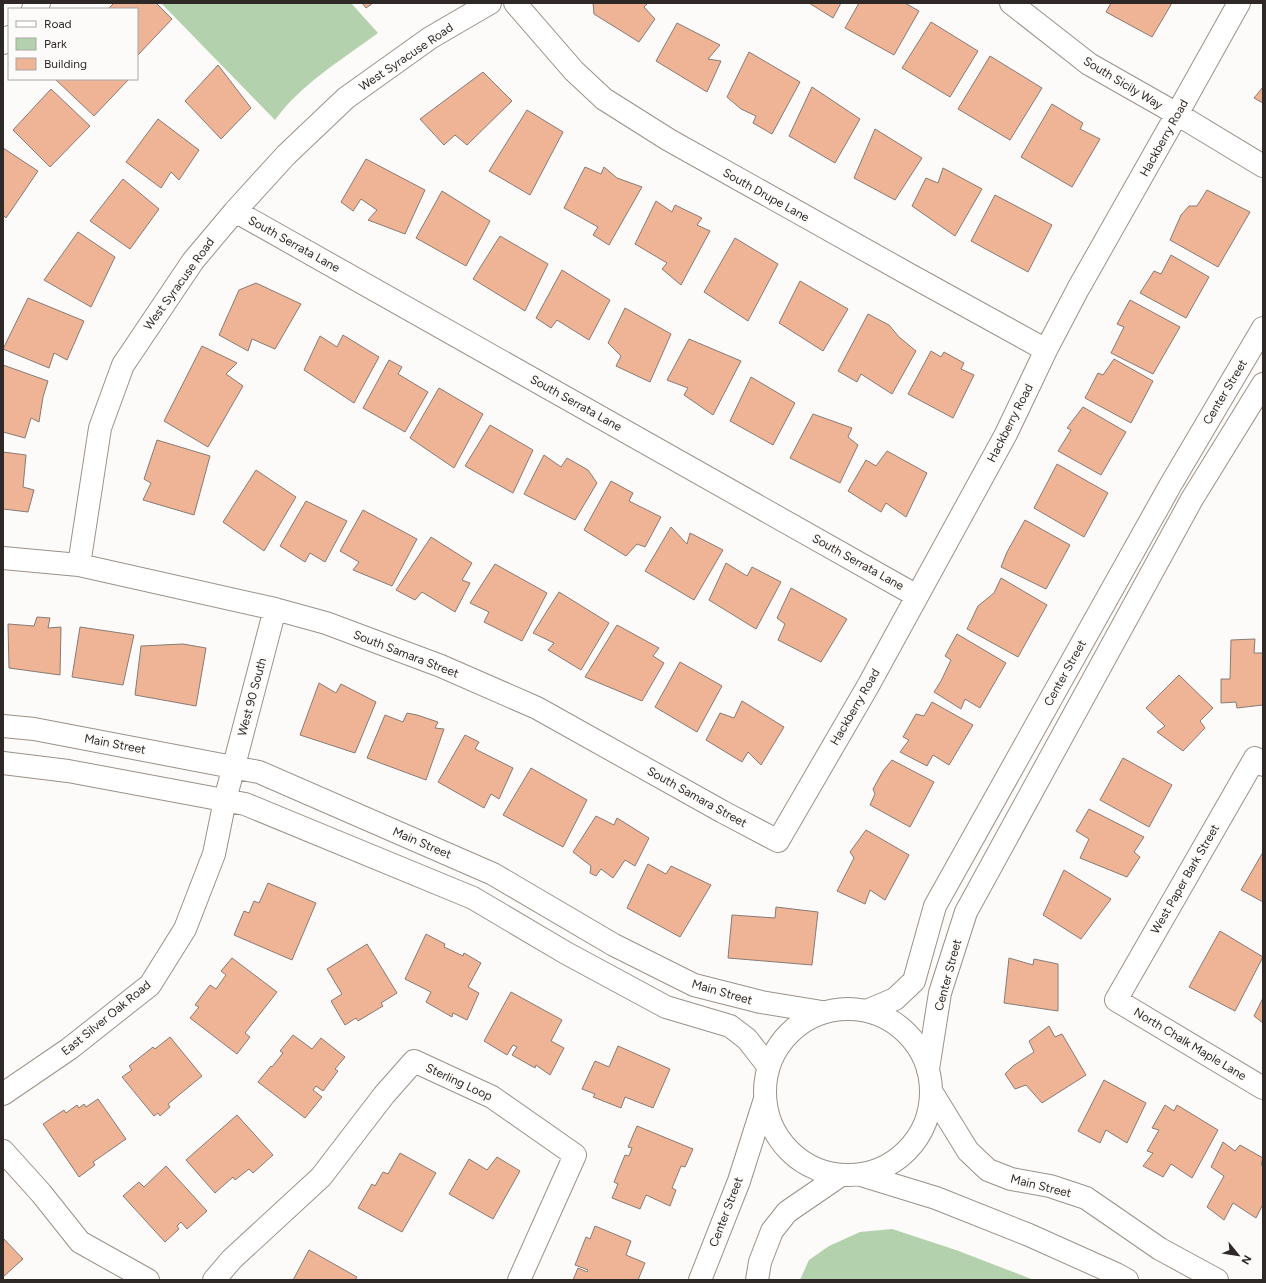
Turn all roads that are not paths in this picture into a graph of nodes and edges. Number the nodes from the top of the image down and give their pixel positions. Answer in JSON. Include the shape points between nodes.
{"nodes":[{"id":1,"x":490,"y":3,"type":"edge"},
{"id":2,"x":515,"y":3,"type":"edge"},
{"id":3,"x":1011,"y":3,"type":"edge"},
{"id":4,"x":1238,"y":3,"type":"edge"},
{"id":5,"x":1177,"y":114,"type":"junction"},
{"id":6,"x":1263,"y":166,"type":"edge"},
{"id":7,"x":235,"y":211,"type":"junction"},
{"id":8,"x":1263,"y":328,"type":"edge"},
{"id":9,"x":1046,"y":350,"type":"junction"},
{"id":10,"x":1263,"y":384,"type":"edge"},
{"id":11,"x":3,"y":558,"type":"edge"},
{"id":12,"x":79,"y":565,"type":"junction"},
{"id":13,"x":917,"y":596,"type":"junction"},
{"id":14,"x":275,"y":609,"type":"junction"},
{"id":15,"x":3,"y":726,"type":"edge"},
{"id":16,"x":1259,"y":762,"type":"edge"},
{"id":17,"x":3,"y":763,"type":"edge"},
{"id":18,"x":229,"y":784,"type":"junction"},
{"id":19,"x":778,"y":841,"type":"joint"},
{"id":20,"x":1116,"y":1000,"type":"joint"},
{"id":21,"x":870,"y":1010,"type":"junction"},
{"id":22,"x":822,"y":1012,"type":"junction"},
{"id":23,"x":768,"y":1066,"type":"junction"},
{"id":24,"x":928,"y":1069,"type":"junction"},
{"id":25,"x":1263,"y":1088,"type":"edge"},
{"id":26,"x":931,"y":1091,"type":"junction"},
{"id":27,"x":3,"y":1094,"type":"edge"},
{"id":28,"x":765,"y":1097,"type":"junction"},
{"id":29,"x":3,"y":1151,"type":"edge"},
{"id":30,"x":851,"y":1175,"type":"junction"},
{"id":31,"x":148,"y":1280,"type":"edge"},
{"id":32,"x":214,"y":1280,"type":"edge"},
{"id":33,"x":519,"y":1280,"type":"edge"},
{"id":34,"x":700,"y":1280,"type":"edge"},
{"id":35,"x":757,"y":1280,"type":"edge"},
{"id":36,"x":1127,"y":1280,"type":"edge"},
{"id":37,"x":1217,"y":1280,"type":"edge"}],
"edges":[{"from":1,"to":7,"type":"street","name":"West Syracuse Road","via":[[430,38],[346,98],[286,155]]},
{"from":2,"to":9,"type":"street","name":"South Drupe Lane","via":[[574,71],[604,99],[668,140]]},
{"from":3,"to":5,"type":"street","name":"South Sicily Way","via":[[1089,64]]},
{"from":4,"to":5,"type":"street","name":"Hackberry Road"},
{"from":5,"to":6,"type":"street","name":"South Sicily Way"},
{"from":5,"to":9,"type":"street","name":"Hackberry Road"},
{"from":7,"to":12,"type":"street","name":"West Syracuse Road","via":[[193,261],[123,365],[100,428]]},
{"from":7,"to":13,"type":"street","name":"South Serrata Lane"},
{"from":8,"to":21,"type":"street","name":"Center Street","via":[[1171,484],[935,906],[914,981],[895,999]]},
{"from":9,"to":13,"type":"street","name":"Hackberry Road","via":[[1006,434]]},
{"from":10,"to":24,"type":"street","name":"Center Street","via":[[1192,499],[966,912],[940,993]]},
{"from":11,"to":12,"type":"street","name":"South Samara Street"},
{"from":12,"to":14,"type":"street","name":"South Samara Street"},
{"from":13,"to":19,"type":"street","name":"Hackberry Road"},
{"from":14,"to":18,"type":"street","name":"West 90 South"},
{"from":14,"to":19,"type":"street","name":"South Samara Street","via":[[326,623],[434,663],[537,708]]},
{"from":15,"to":18,"type":"street","name":"Main Street","via":[[34,729]]},
{"from":16,"to":20,"type":"street","name":"West Paper Bark Street"},
{"from":17,"to":18,"type":"street","name":"Main Street"},
{"from":18,"to":22,"type":"street","name":"Main Street","via":[[259,772],[493,874],[614,945],[694,985],[760,1002]]},
{"from":18,"to":23,"type":"street","name":"Main Street","via":[[245,804],[473,898],[566,953],[666,1006],[730,1026],[747,1039]]},
{"from":18,"to":27,"type":"street","name":"East Silver Oak Road","via":[[214,854],[185,929],[150,985],[69,1049]]},
{"from":20,"to":25,"type":"street","name":"North Chalk Maple Lane"},
{"from":21,"to":22,"type":"street","via":[[847,1008]]},
{"from":21,"to":24,"type":"street","via":[[891,1020],[910,1035],[924,1054]]},
{"from":22,"to":23,"type":"street","via":[[798,1024],[780,1043]]},
{"from":23,"to":28,"type":"street"},
{"from":24,"to":26,"type":"street"},
{"from":26,"to":30,"type":"street","via":[[924,1127],[908,1150],[887,1166]]},
{"from":26,"to":37,"type":"street","name":"Main Street","via":[[968,1151],[988,1170],[1011,1179],[1050,1186],[1086,1198],[1160,1249]]},
{"from":28,"to":30,"type":"street","via":[[766,1112],[777,1136],[793,1156],[816,1169]]},
{"from":28,"to":34,"type":"street","name":"Center Street","via":[[739,1181]]},
{"from":29,"to":31,"type":"street","via":[[80,1242]]},
{"from":30,"to":35,"type":"street","via":[[787,1212],[772,1231],[760,1262]]},
{"from":30,"to":36,"type":"street","via":[[936,1198],[1015,1229]]},
{"from":32,"to":33,"type":"street","name":"Sterling Loop","via":[[232,1259],[321,1177],[384,1095],[414,1061],[492,1097],[575,1154]]}]}
